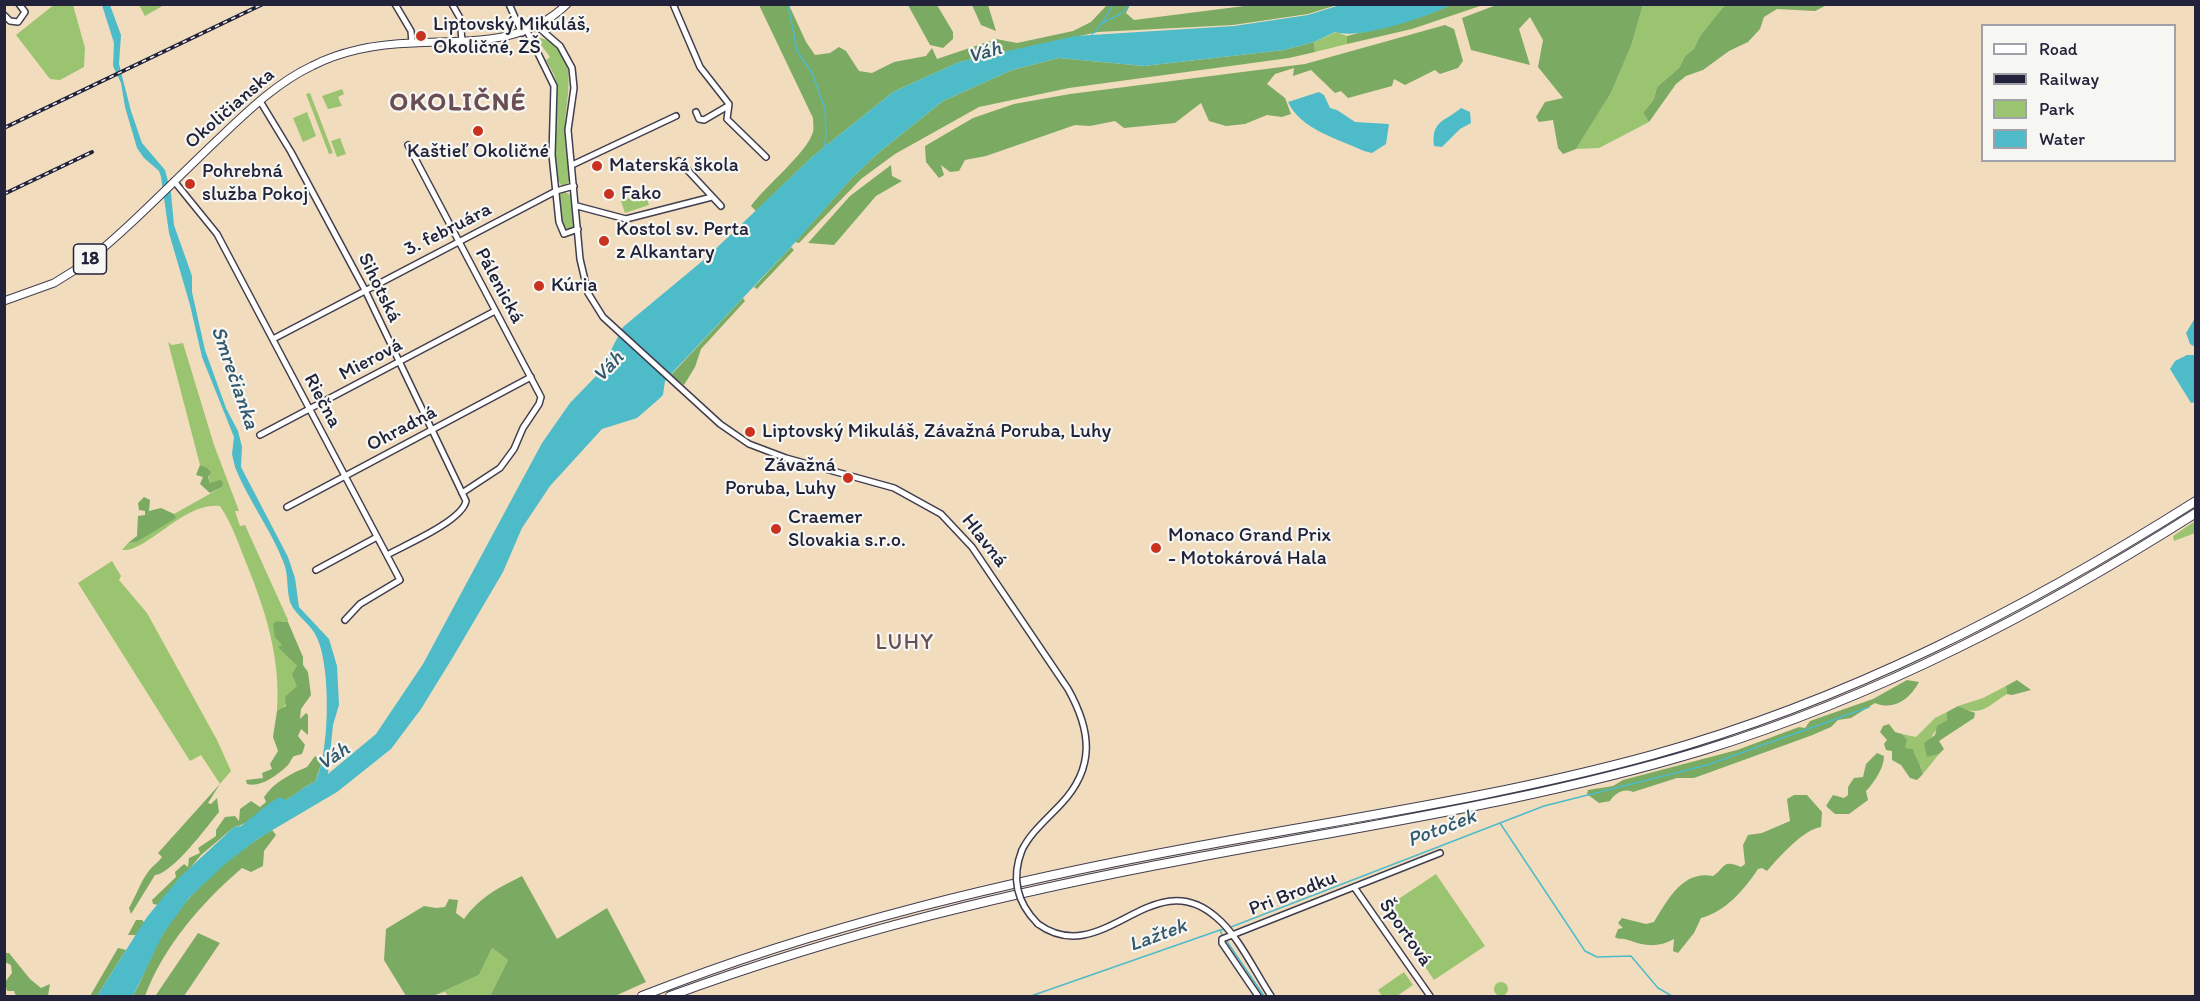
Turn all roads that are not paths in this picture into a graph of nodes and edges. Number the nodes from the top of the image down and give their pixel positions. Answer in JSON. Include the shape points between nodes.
{"nodes":[{"id":1,"x":20,"y":4,"type":"edge"},
{"id":2,"x":395,"y":4,"type":"edge"},
{"id":3,"x":452,"y":4,"type":"edge"},
{"id":4,"x":509,"y":4,"type":"edge"},
{"id":5,"x":567,"y":4,"type":"edge"},
{"id":6,"x":673,"y":4,"type":"edge"},
{"id":7,"x":4,"y":15,"type":"edge"},
{"id":8,"x":538,"y":27,"type":"junction"},
{"id":9,"x":525,"y":32,"type":"junction"},
{"id":10,"x":462,"y":41,"type":"junction"},
{"id":11,"x":412,"y":43,"type":"junction"},
{"id":12,"x":260,"y":101,"type":"junction"},
{"id":13,"x":728,"y":106,"type":"junction"},
{"id":14,"x":696,"y":112,"type":"dead end"},
{"id":15,"x":676,"y":116,"type":"dead end"},
{"id":16,"x":408,"y":145,"type":"dead end"},
{"id":17,"x":766,"y":157,"type":"dead end"},
{"id":18,"x":679,"y":161,"type":"dead end"},
{"id":19,"x":572,"y":165,"type":"junction"},
{"id":20,"x":173,"y":182,"type":"junction"},
{"id":21,"x":574,"y":186,"type":"junction"},
{"id":22,"x":556,"y":191,"type":"junction"},
{"id":23,"x":712,"y":197,"type":"junction"},
{"id":24,"x":577,"y":206,"type":"junction"},
{"id":25,"x":721,"y":206,"type":"dead end"},
{"id":26,"x":578,"y":229,"type":"junction"},
{"id":27,"x":458,"y":242,"type":"junction"},
{"id":28,"x":365,"y":290,"type":"junction"},
{"id":29,"x":4,"y":301,"type":"edge"},
{"id":30,"x":495,"y":311,"type":"junction"},
{"id":31,"x":273,"y":339,"type":"junction"},
{"id":32,"x":399,"y":362,"type":"junction"},
{"id":33,"x":531,"y":377,"type":"junction"},
{"id":34,"x":309,"y":409,"type":"junction"},
{"id":35,"x":431,"y":430,"type":"junction"},
{"id":36,"x":260,"y":435,"type":"dead end"},
{"id":37,"x":345,"y":477,"type":"junction"},
{"id":38,"x":462,"y":493,"type":"junction"},
{"id":39,"x":2196,"y":501,"type":"edge"},
{"id":40,"x":287,"y":507,"type":"dead end"},
{"id":41,"x":2196,"y":513,"type":"edge"},
{"id":42,"x":377,"y":537,"type":"junction"},
{"id":43,"x":387,"y":555,"type":"junction"},
{"id":44,"x":316,"y":570,"type":"dead end"},
{"id":45,"x":345,"y":620,"type":"dead end"},
{"id":46,"x":1440,"y":853,"type":"dead end"},
{"id":47,"x":1354,"y":887,"type":"junction"},
{"id":48,"x":1227,"y":936,"type":"junction"},
{"id":49,"x":642,"y":996,"type":"edge"},
{"id":50,"x":670,"y":996,"type":"edge"},
{"id":51,"x":1258,"y":996,"type":"edge"},
{"id":52,"x":1271,"y":996,"type":"edge"},
{"id":53,"x":1430,"y":996,"type":"edge"}],
"edges":[{"from":1,"to":7,"type":"street","via":[[26,12],[18,22]]},
{"from":2,"to":11,"type":"street","via":[[411,31]]},
{"from":3,"to":10,"type":"street","via":[[460,18]]},
{"from":4,"to":9,"type":"street"},
{"from":5,"to":8,"type":"main road","name":"Okoličianska","number":"18"},
{"from":6,"to":13,"type":"street","via":[[700,67]]},
{"from":8,"to":9,"type":"main road","name":"Okoličianska","number":"18"},
{"from":8,"to":19,"type":"street","name":"Hlavná","via":[[560,46],[572,68],[574,88],[568,130]]},
{"from":9,"to":10,"type":"main road","name":"Okoličianska","number":"18"},
{"from":9,"to":22,"type":"street","via":[[554,86],[552,155]]},
{"from":10,"to":11,"type":"main road","name":"Okoličianska","number":"18"},
{"from":11,"to":12,"type":"main road","name":"Okoličianska","number":"18","via":[[366,48],[320,62]]},
{"from":12,"to":20,"type":"main road","name":"Okoličianska","number":"18"},
{"from":12,"to":28,"type":"street","name":"Sihotská"},
{"from":13,"to":14,"type":"street","via":[[704,120]]},
{"from":13,"to":17,"type":"street","via":[[727,119]]},
{"from":15,"to":19,"type":"street"},
{"from":16,"to":27,"type":"street","name":"Pálenická"},
{"from":18,"to":23,"type":"street"},
{"from":19,"to":21,"type":"street","name":"Hlavná"},
{"from":20,"to":29,"type":"main road","name":"Okoličianska","number":"18","via":[[83,265],[54,283]]},
{"from":20,"to":31,"type":"street","name":"Riečna","via":[[217,234]]},
{"from":21,"to":22,"type":"street","name":"3. februára"},
{"from":21,"to":24,"type":"street","name":"Hlavná"},
{"from":22,"to":26,"type":"street","via":[[562,230],[569,234]]},
{"from":22,"to":27,"type":"street","name":"3. februára"},
{"from":23,"to":24,"type":"street","via":[[626,219]]},
{"from":23,"to":25,"type":"street"},
{"from":24,"to":26,"type":"street","name":"Hlavná"},
{"from":26,"to":48,"type":"street","name":"Hlavná","bridge":true,"via":[[588,293],[615,329],[720,424],[750,444],[906,493],[945,517],[972,547],[1068,689],[1085,729],[1085,760],[1079,779],[1022,850],[1016,872],[1025,909],[1038,924],[1061,935],[1079,937],[1102,931],[1148,906],[1180,901],[1205,909],[1224,925]]},
{"from":27,"to":28,"type":"street","name":"3. februára"},
{"from":27,"to":30,"type":"street","name":"Pálenická"},
{"from":28,"to":31,"type":"street","name":"3. februára"},
{"from":28,"to":32,"type":"street","name":"Sihotská"},
{"from":30,"to":32,"type":"street","name":"Mierová"},
{"from":30,"to":33,"type":"street","name":"Pálenická"},
{"from":31,"to":34,"type":"street","name":"Riečna"},
{"from":32,"to":34,"type":"street","name":"Mierová"},
{"from":32,"to":35,"type":"street","name":"Sihotská"},
{"from":33,"to":35,"type":"street","name":"Ohradná"},
{"from":33,"to":38,"type":"street","name":"Pálenická","via":[[541,399],[514,449],[493,475]]},
{"from":34,"to":36,"type":"street","name":"Mierová"},
{"from":34,"to":37,"type":"street","name":"Riečna"},
{"from":35,"to":37,"type":"street","name":"Ohradná"},
{"from":35,"to":38,"type":"street","name":"Sihotská"},
{"from":37,"to":40,"type":"street","name":"Ohradná"},
{"from":37,"to":42,"type":"street","name":"Riečna"},
{"from":38,"to":43,"type":"street","via":[[466,504],[460,512]]},
{"from":39,"to":49,"type":"highway","via":[[2076,574],[1939,648],[1815,701],[1713,736],[1513,788],[1144,856],[986,891],[838,929]]},
{"from":41,"to":50,"type":"highway","via":[[2080,583],[1944,656],[1829,706],[1736,740],[1615,775],[1515,798],[989,900],[840,939]]},
{"from":42,"to":43,"type":"street","name":"Riečna"},
{"from":42,"to":44,"type":"street"},
{"from":43,"to":45,"type":"street","name":"Riečna","via":[[400,580],[360,604]]},
{"from":46,"to":47,"type":"street","name":"Pri Brodku"},
{"from":47,"to":48,"type":"street","name":"Pri Brodku"},
{"from":47,"to":53,"type":"street","name":"Športová"},
{"from":48,"to":51,"type":"street","via":[[1222,943]]},
{"from":48,"to":52,"type":"street"}]}
